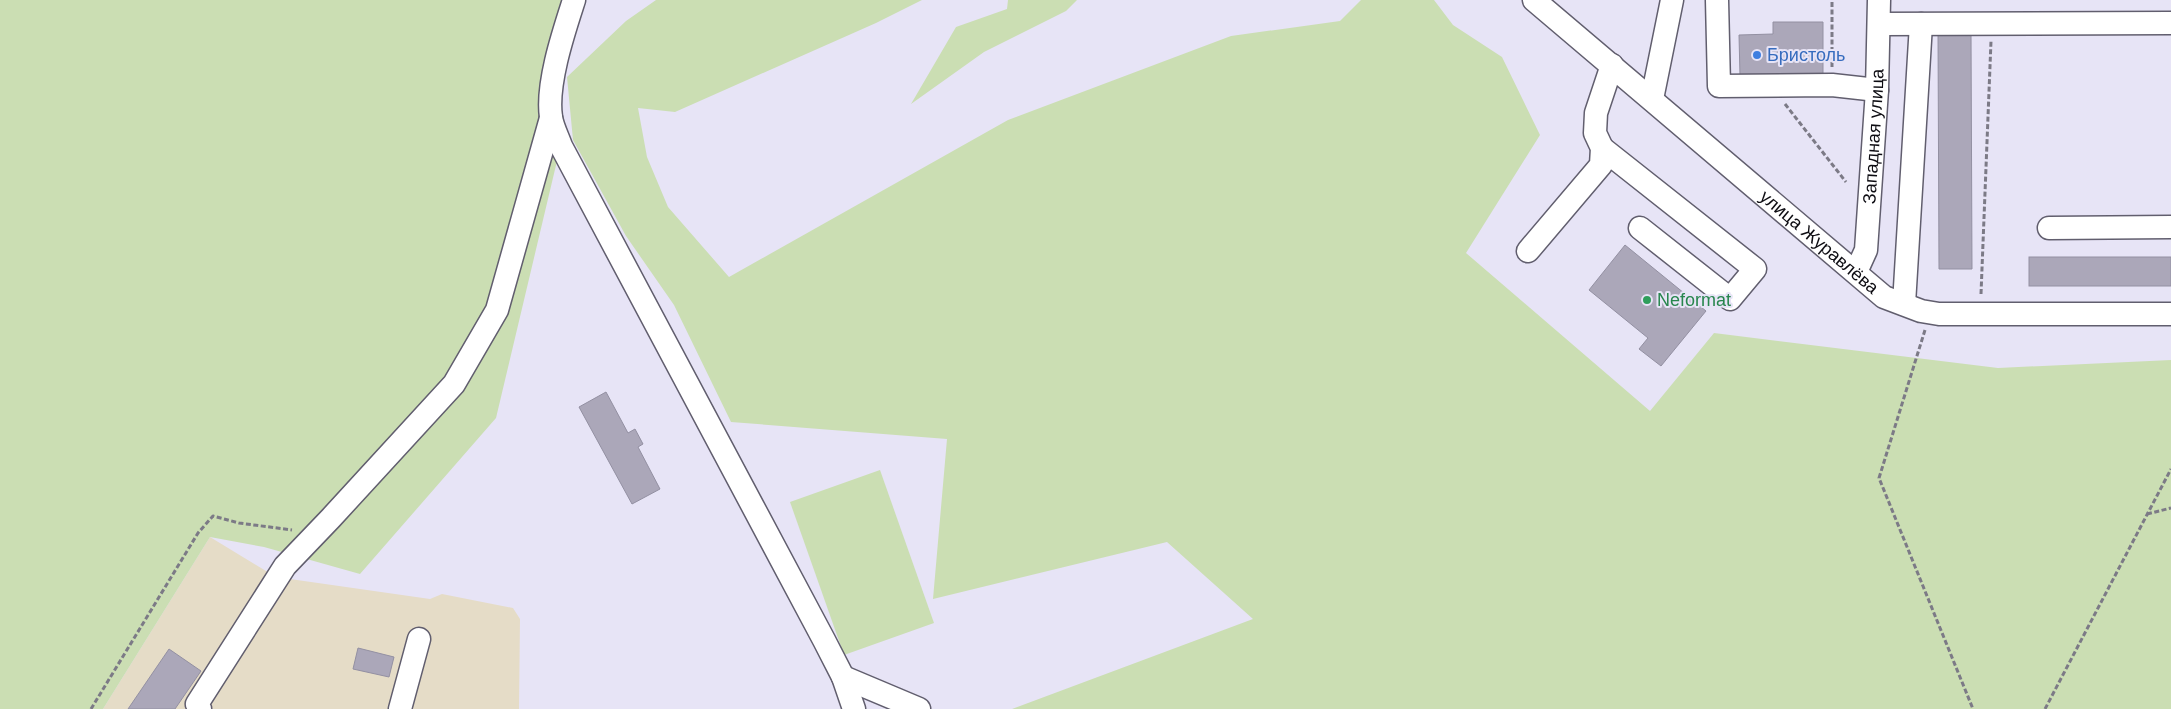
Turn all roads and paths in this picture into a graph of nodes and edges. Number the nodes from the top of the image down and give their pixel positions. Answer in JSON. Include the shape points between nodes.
{"nodes":[{"id":1,"x":574,"y":0,"type":"edge"},
{"id":2,"x":1534,"y":0,"type":"edge"},
{"id":3,"x":1672,"y":0,"type":"edge"},
{"id":4,"x":1717,"y":0,"type":"edge"},
{"id":5,"x":1832,"y":0,"type":"edge"},
{"id":6,"x":1879,"y":0,"type":"edge"},
{"id":7,"x":1992,"y":23,"type":"junction"},
{"id":8,"x":2171,"y":23,"type":"edge"},
{"id":9,"x":1880,"y":24,"type":"junction"},
{"id":10,"x":1922,"y":24,"type":"junction"},
{"id":11,"x":1612,"y":65,"type":"junction"},
{"id":12,"x":1832,"y":85,"type":"junction"},
{"id":13,"x":1771,"y":86,"type":"junction"},
{"id":14,"x":1877,"y":90,"type":"junction"},
{"id":15,"x":1652,"y":99,"type":"junction"},
{"id":16,"x":551,"y":118,"type":"junction"},
{"id":17,"x":1602,"y":148,"type":"junction"},
{"id":18,"x":1846,"y":182,"type":"dead end"},
{"id":19,"x":2171,"y":226,"type":"edge"},
{"id":20,"x":1640,"y":228,"type":"dead end"},
{"id":21,"x":2049,"y":228,"type":"dead end"},
{"id":22,"x":1528,"y":251,"type":"dead end"},
{"id":23,"x":1856,"y":272,"type":"junction"},
{"id":24,"x":1980,"y":300,"type":"dead end"},
{"id":25,"x":1904,"y":304,"type":"junction"},
{"id":26,"x":1931,"y":312,"type":"junction"},
{"id":27,"x":2171,"y":314,"type":"edge"},
{"id":28,"x":2171,"y":469,"type":"edge"},
{"id":29,"x":2171,"y":508,"type":"edge"},
{"id":30,"x":2147,"y":514,"type":"junction"},
{"id":31,"x":308,"y":543,"type":"junction"},
{"id":32,"x":419,"y":639,"type":"dead end"},
{"id":33,"x":842,"y":677,"type":"junction"},
{"id":34,"x":91,"y":709,"type":"edge"},
{"id":35,"x":200,"y":709,"type":"edge"},
{"id":36,"x":400,"y":709,"type":"edge"},
{"id":37,"x":854,"y":709,"type":"edge"},
{"id":38,"x":919,"y":709,"type":"edge"},
{"id":39,"x":1972,"y":709,"type":"edge"},
{"id":40,"x":2045,"y":709,"type":"edge"}],
"edges":[{"from":1,"to":16,"type":"street","via":[[554,75]]},
{"from":2,"to":11,"type":"street","name":"улица Журавлёва"},
{"from":3,"to":15,"type":"street"},
{"from":4,"to":13,"type":"street","via":[[1719,86]]},
{"from":5,"to":12,"type":"path"},
{"from":6,"to":9,"type":"street","name":"Западная улица"},
{"from":7,"to":8,"type":"street"},
{"from":7,"to":10,"type":"street"},
{"from":7,"to":24,"type":"path"},
{"from":9,"to":10,"type":"street"},
{"from":9,"to":14,"type":"street","name":"Западная улица"},
{"from":10,"to":25,"type":"street"},
{"from":11,"to":15,"type":"street","name":"улица Журавлёва"},
{"from":11,"to":17,"type":"street","via":[[1596,113],[1595,133]]},
{"from":12,"to":13,"type":"street"},
{"from":12,"to":14,"type":"street"},
{"from":13,"to":18,"type":"path"},
{"from":14,"to":23,"type":"street","name":"Западная улица","via":[[1866,250]]},
{"from":15,"to":23,"type":"street","name":"улица Журавлёва"},
{"from":16,"to":31,"type":"street","via":[[497,310],[454,384]]},
{"from":16,"to":33,"type":"street","via":[[561,146],[596,214]]},
{"from":17,"to":20,"type":"street","via":[[1755,269],[1730,299]]},
{"from":17,"to":22,"type":"street","via":[[1601,165]]},
{"from":19,"to":21,"type":"street"},
{"from":23,"to":25,"type":"street","name":"улица Журавлёва","via":[[1884,297]]},
{"from":25,"to":26,"type":"street","name":"улица Журавлёва"},
{"from":26,"to":27,"type":"street","name":"улица Журавлёва","via":[[1964,315]]},
{"from":26,"to":39,"type":"path","via":[[1878,478]]},
{"from":28,"to":30,"type":"path"},
{"from":29,"to":30,"type":"path"},
{"from":30,"to":40,"type":"path"},
{"from":31,"to":34,"type":"path","via":[[292,530],[213,516],[198,532]]},
{"from":31,"to":35,"type":"street","via":[[276,576],[197,704]]},
{"from":32,"to":36,"type":"street"},
{"from":33,"to":37,"type":"street"},
{"from":33,"to":38,"type":"street"}]}
